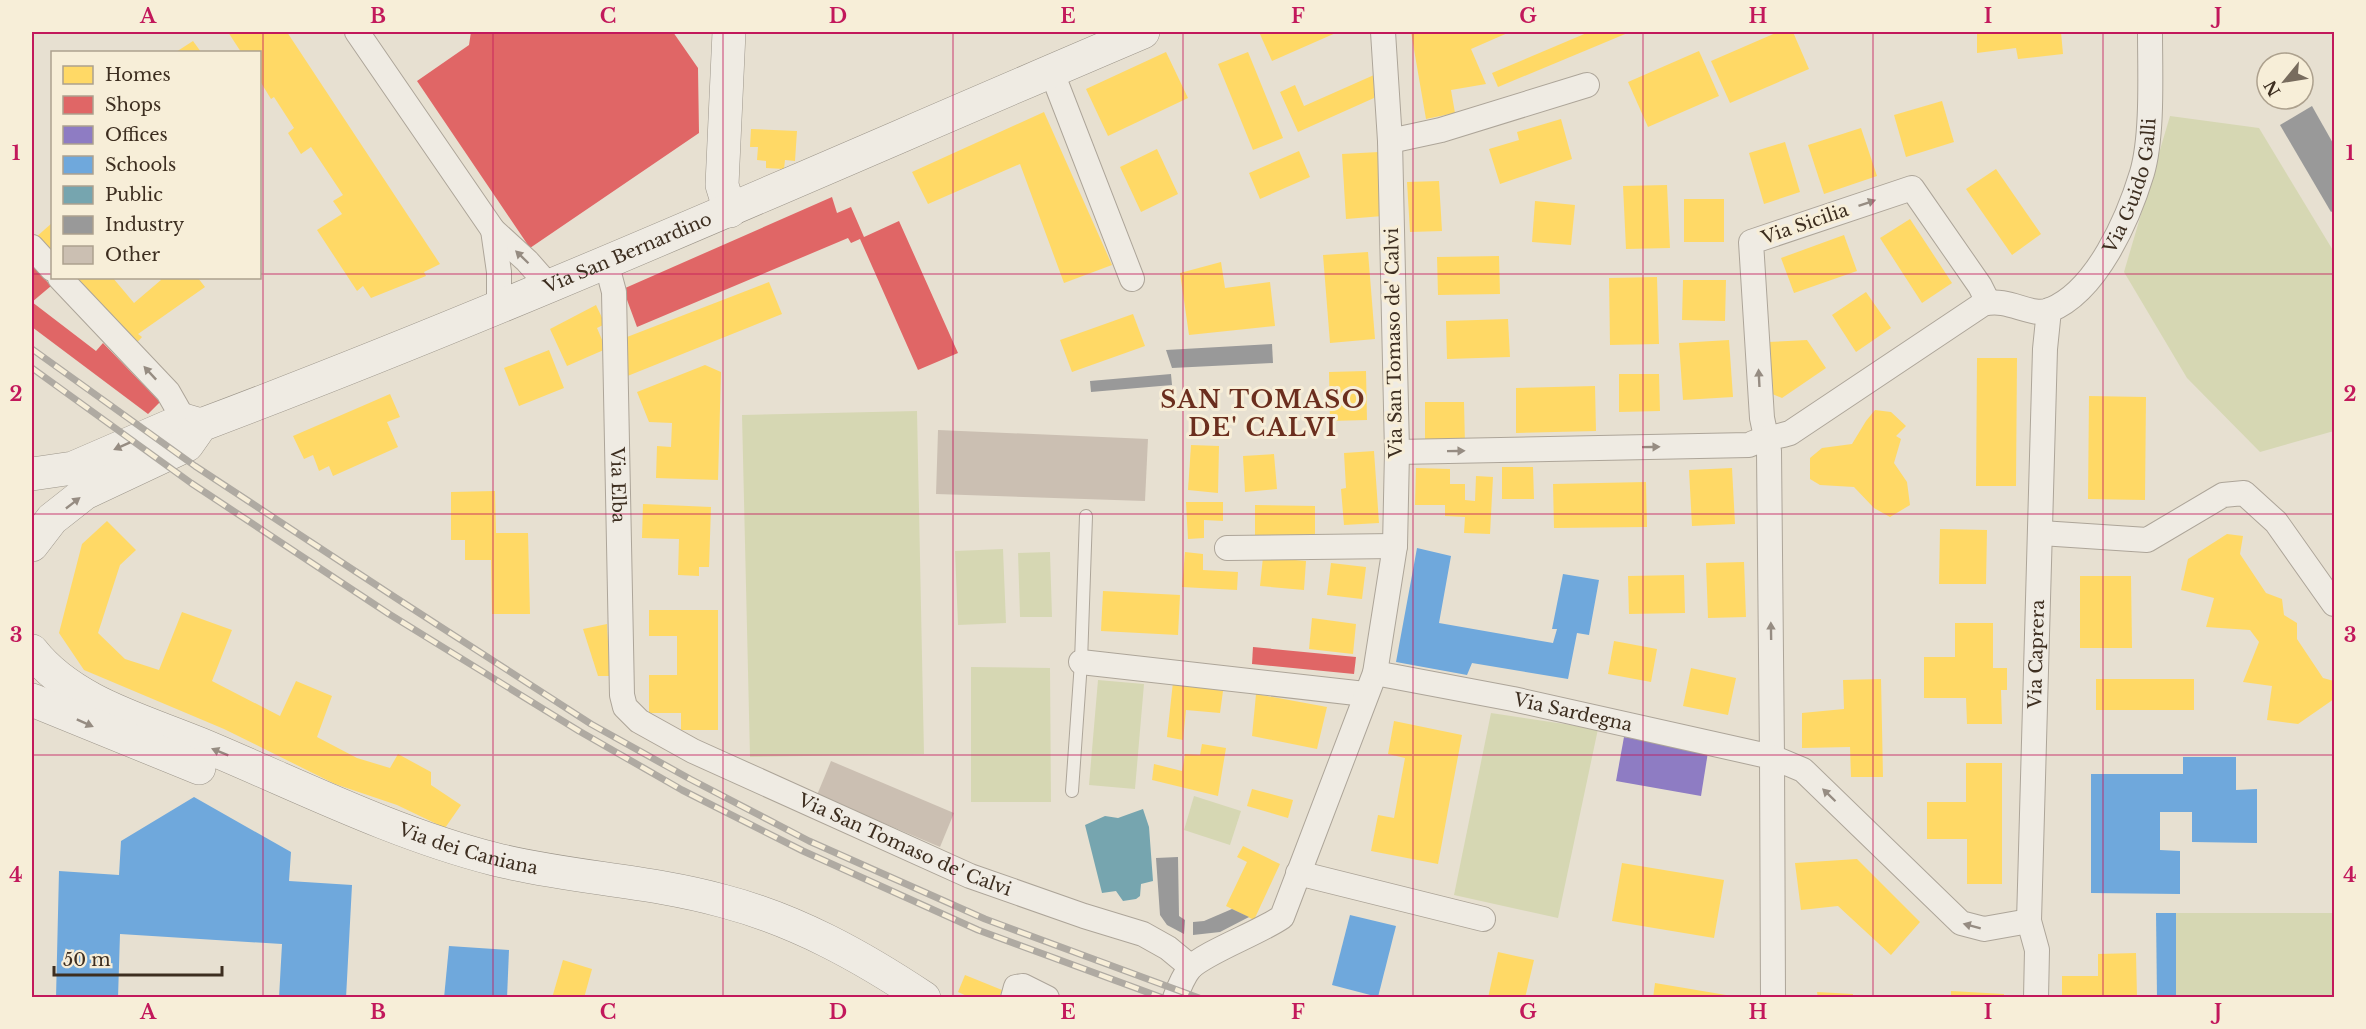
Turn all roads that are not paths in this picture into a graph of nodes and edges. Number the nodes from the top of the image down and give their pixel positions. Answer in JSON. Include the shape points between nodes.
{"nodes":[{"id":1,"x":357,"y":32,"type":"edge"},
{"id":2,"x":729,"y":32,"type":"edge"},
{"id":3,"x":1143,"y":32,"type":"edge"},
{"id":4,"x":1383,"y":32,"type":"edge"},
{"id":5,"x":2150,"y":32,"type":"edge"},
{"id":6,"x":1051,"y":70,"type":"junction"},
{"id":7,"x":1587,"y":85,"type":"dead end"},
{"id":8,"x":1390,"y":141,"type":"junction"},
{"id":9,"x":730,"y":211,"type":"junction"},
{"id":10,"x":493,"y":230,"type":"junction"},
{"id":11,"x":32,"y":247,"type":"edge"},
{"id":12,"x":606,"y":262,"type":"junction"},
{"id":13,"x":51,"y":268,"type":"edge"},
{"id":14,"x":61,"y":279,"type":"edge"},
{"id":15,"x":1132,"y":279,"type":"dead end"},
{"id":16,"x":549,"y":286,"type":"junction"},
{"id":17,"x":1988,"y":302,"type":"junction"},
{"id":18,"x":499,"y":307,"type":"junction"},
{"id":19,"x":2049,"y":310,"type":"junction"},
{"id":20,"x":192,"y":422,"type":"junction"},
{"id":21,"x":1766,"y":435,"type":"junction"},
{"id":22,"x":1397,"y":452,"type":"junction"},
{"id":23,"x":32,"y":474,"type":"edge"},
{"id":24,"x":1086,"y":516,"type":"dead end"},
{"id":25,"x":2041,"y":533,"type":"junction"},
{"id":26,"x":32,"y":545,"type":"edge"},
{"id":27,"x":1395,"y":546,"type":"junction"},
{"id":28,"x":1227,"y":548,"type":"dead end"},
{"id":29,"x":2334,"y":604,"type":"edge"},
{"id":30,"x":32,"y":651,"type":"edge"},
{"id":31,"x":1081,"y":662,"type":"junction"},
{"id":32,"x":1370,"y":683,"type":"junction"},
{"id":33,"x":32,"y":700,"type":"edge"},
{"id":34,"x":626,"y":707,"type":"joint"},
{"id":35,"x":1772,"y":757,"type":"junction"},
{"id":36,"x":1072,"y":791,"type":"dead end"},
{"id":37,"x":1298,"y":873,"type":"junction"},
{"id":38,"x":1483,"y":920,"type":"dead end"},
{"id":39,"x":2029,"y":921,"type":"junction"},
{"id":40,"x":1191,"y":967,"type":"junction"},
{"id":41,"x":886,"y":998,"type":"edge"},
{"id":42,"x":924,"y":998,"type":"edge"},
{"id":43,"x":1013,"y":998,"type":"edge"},
{"id":44,"x":1047,"y":998,"type":"edge"},
{"id":45,"x":1175,"y":998,"type":"edge"},
{"id":46,"x":1773,"y":998,"type":"edge"},
{"id":47,"x":2037,"y":998,"type":"edge"}],
"edges":[{"from":1,"to":10,"type":"street"},
{"from":2,"to":9,"type":"main road","via":[[722,185]]},
{"from":3,"to":6,"type":"main road","name":"Via San Bernardino"},
{"from":4,"to":8,"type":"street","name":"Via San Tomaso de' Calvi"},
{"from":5,"to":19,"type":"street","name":"Via Guido Galli","via":[[2150,93],[2142,172],[2106,257],[2089,280]]},
{"from":6,"to":9,"type":"main road","name":"Via San Bernardino"},
{"from":6,"to":15,"type":"street"},
{"from":7,"to":8,"type":"street","via":[[1441,130]]},
{"from":8,"to":22,"type":"street","name":"Via San Tomaso de' Calvi"},
{"from":9,"to":12,"type":"main road","name":"Via San Bernardino"},
{"from":16,"to":10,"type":"street","one_way":true},
{"from":10,"to":18,"type":"street"},
{"from":11,"to":13,"type":"street"},
{"from":12,"to":16,"type":"main road","name":"Via San Bernardino"},
{"from":12,"to":34,"type":"street","name":"Via Elba","via":[[614,292],[622,695]]},
{"from":20,"to":14,"type":"street","one_way":true},
{"from":16,"to":18,"type":"main road","name":"Via San Bernardino"},
{"from":17,"to":19,"type":"street","via":[[2009,302],[2036,312]]},
{"from":17,"to":21,"type":"street","via":[[1790,433]]},
{"from":21,"to":17,"type":"street","name":"Via Sicilia","one_way":true,"via":[[1751,242],[1912,188]]},
{"from":18,"to":20,"type":"main road","name":"Via San Bernardino","via":[[373,360]]},
{"from":19,"to":25,"type":"street","name":"Via Caprera"},
{"from":20,"to":23,"type":"main road","name":"Via San Bernardino","one_way":true,"via":[[73,468]]},
{"from":26,"to":20,"type":"main road","name":"Via San Bernardino","one_way":true,"via":[[52,519],[85,494],[187,445]]},
{"from":22,"to":21,"type":"street","one_way":true,"via":[[1749,445]]},
{"from":35,"to":21,"type":"street","one_way":true},
{"from":22,"to":27,"type":"street","name":"Via San Tomaso de' Calvi"},
{"from":24,"to":31,"type":"lane"},
{"from":25,"to":29,"type":"street","via":[[2147,540],[2223,495],[2244,493],[2276,522]]},
{"from":25,"to":39,"type":"street","name":"Via Caprera"},
{"from":27,"to":28,"type":"street"},
{"from":27,"to":32,"type":"street","name":"Via San Tomaso de' Calvi"},
{"from":42,"to":30,"type":"main road","name":"Via dei Caniana","one_way":true,"via":[[859,957],[756,910],[677,891],[495,860],[321,797],[71,688]]},
{"from":31,"to":32,"type":"street"},
{"from":31,"to":36,"type":"lane"},
{"from":32,"to":35,"type":"street","name":"Via Sardegna","via":[[1513,699]]},
{"from":32,"to":37,"type":"street","name":"Via San Tomaso de' Calvi"},
{"from":33,"to":41,"type":"main road","name":"Via dei Caniana","one_way":true,"via":[[113,735],[452,864],[702,917],[759,933],[825,961]]},
{"from":34,"to":40,"type":"street","name":"Via San Tomaso de' Calvi","via":[[639,721],[693,752],[970,876],[1143,934]]},
{"from":39,"to":35,"type":"street","name":"Via Sardegna","one_way":true,"via":[[1984,929],[1961,923],[1803,770]]},
{"from":35,"to":46,"type":"street"},
{"from":37,"to":38,"type":"street"},
{"from":37,"to":40,"type":"street","name":"Via San Tomaso de' Calvi","via":[[1282,918]]},
{"from":39,"to":47,"type":"street","name":"Via Caprera","via":[[2037,950]]},
{"from":40,"to":45,"type":"street"},
{"from":43,"to":44,"type":"street","via":[[1016,987],[1023,986]]}]}
